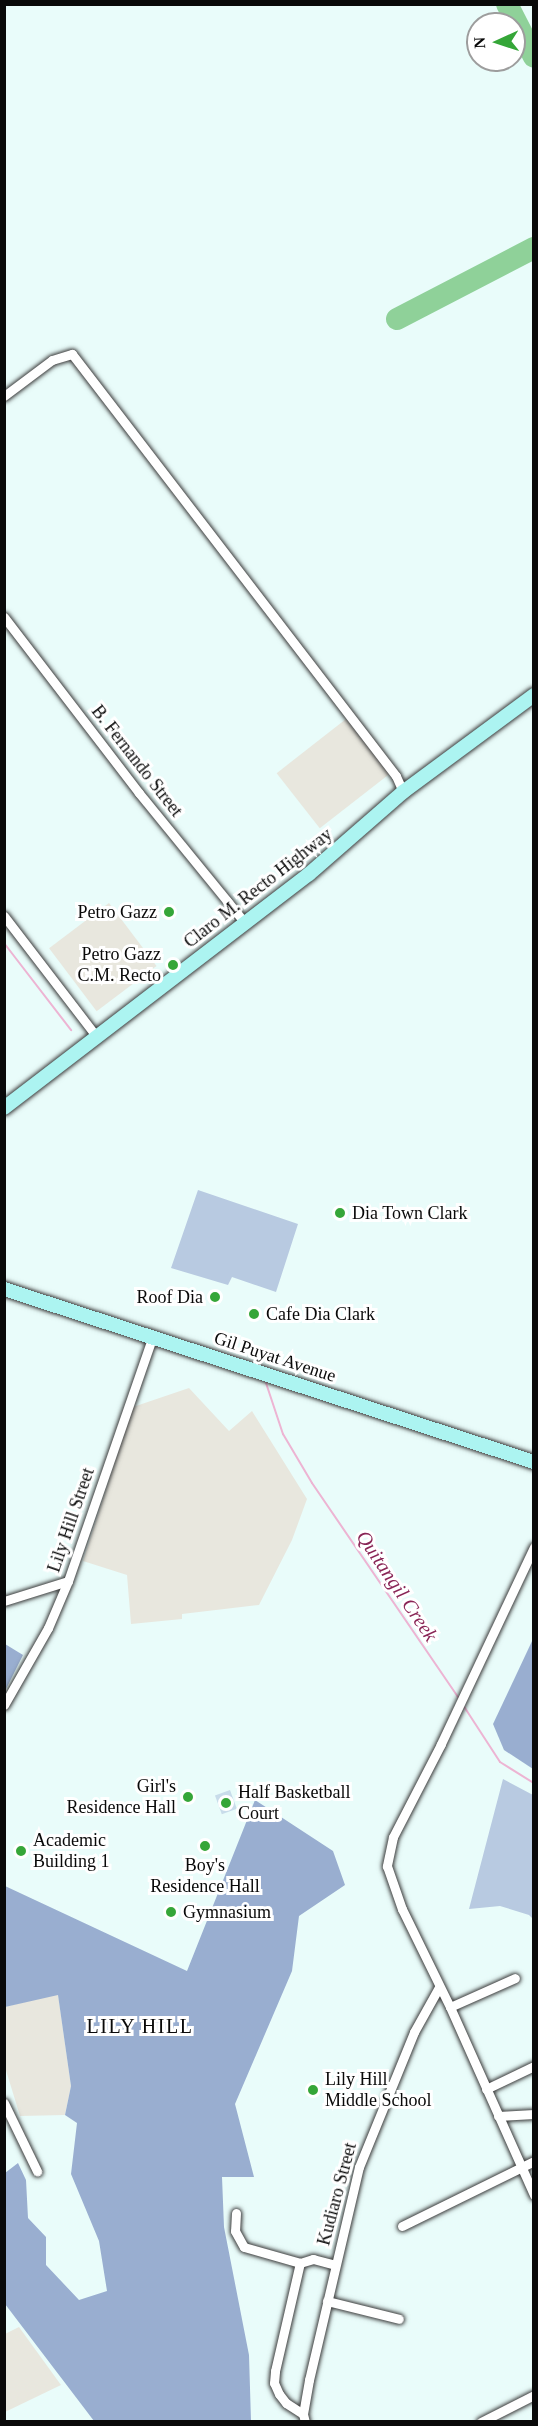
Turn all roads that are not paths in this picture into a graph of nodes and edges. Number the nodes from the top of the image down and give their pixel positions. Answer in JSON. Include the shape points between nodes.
{"nodes":[{"id":1,"x":4,"y":396,"type":"edge"},
{"id":2,"x":4,"y":617,"type":"edge"},
{"id":3,"x":534,"y":695,"type":"edge"},
{"id":4,"x":403,"y":792,"type":"junction"},
{"id":5,"x":4,"y":916,"type":"edge"},
{"id":6,"x":245,"y":923,"type":"junction"},
{"id":7,"x":97,"y":1037,"type":"junction"},
{"id":8,"x":4,"y":1108,"type":"edge"},
{"id":9,"x":4,"y":1289,"type":"edge"},
{"id":10,"x":152,"y":1338,"type":"junction"},
{"id":11,"x":534,"y":1462,"type":"edge"},
{"id":12,"x":534,"y":1547,"type":"edge"},
{"id":13,"x":68,"y":1581,"type":"junction"},
{"id":14,"x":4,"y":1601,"type":"edge"},
{"id":15,"x":4,"y":1705,"type":"edge"},
{"id":16,"x":515,"y":1978,"type":"dead end"},
{"id":17,"x":439,"y":1987,"type":"junction"},
{"id":18,"x":450,"y":2007,"type":"junction"},
{"id":19,"x":534,"y":2066,"type":"edge"},
{"id":20,"x":486,"y":2089,"type":"junction"},
{"id":21,"x":4,"y":2103,"type":"edge"},
{"id":22,"x":534,"y":2114,"type":"edge"},
{"id":23,"x":498,"y":2116,"type":"junction"},
{"id":24,"x":534,"y":2161,"type":"edge"},
{"id":25,"x":521,"y":2167,"type":"junction"},
{"id":26,"x":37,"y":2171,"type":"dead end"},
{"id":27,"x":534,"y":2195,"type":"edge"},
{"id":28,"x":236,"y":2213,"type":"dead end"},
{"id":29,"x":402,"y":2226,"type":"dead end"},
{"id":30,"x":300,"y":2263,"type":"junction"},
{"id":31,"x":335,"y":2265,"type":"junction"},
{"id":32,"x":327,"y":2301,"type":"junction"},
{"id":33,"x":399,"y":2319,"type":"dead end"},
{"id":34,"x":534,"y":2395,"type":"edge"},
{"id":35,"x":304,"y":2418,"type":"edge"},
{"id":36,"x":481,"y":2421,"type":"edge"}],
"edges":[{"from":1,"to":4,"type":"street","via":[[51,360],[72,354],[396,776]]},
{"from":2,"to":6,"type":"street","name":"B. Fernando Street"},
{"from":3,"to":4,"type":"main road","name":"Claro M. Recto Highway"},
{"from":4,"to":6,"type":"main road","name":"Claro M. Recto Highway","via":[[309,874]]},
{"from":5,"to":7,"type":"street"},
{"from":6,"to":7,"type":"main road","name":"Claro M. Recto Highway"},
{"from":7,"to":8,"type":"main road","name":"Claro M. Recto Highway"},
{"from":9,"to":10,"type":"main road","name":"Gil Puyat Avenue"},
{"from":10,"to":11,"type":"main road","name":"Gil Puyat Avenue"},
{"from":10,"to":13,"type":"street","name":"Lily Hill Street"},
{"from":12,"to":17,"type":"street","via":[[388,1853],[392,1885]]},
{"from":13,"to":14,"type":"street"},
{"from":13,"to":15,"type":"street","name":"Lily Hill Street","via":[[48,1628]]},
{"from":16,"to":18,"type":"street"},
{"from":17,"to":18,"type":"street"},
{"from":17,"to":31,"type":"street","name":"Kudiaro Street","via":[[414,2032],[371,2133]]},
{"from":18,"to":20,"type":"street"},
{"from":19,"to":20,"type":"street"},
{"from":20,"to":23,"type":"street"},
{"from":21,"to":26,"type":"street"},
{"from":22,"to":23,"type":"street"},
{"from":23,"to":25,"type":"street"},
{"from":24,"to":25,"type":"street"},
{"from":25,"to":27,"type":"street"},
{"from":25,"to":29,"type":"street"},
{"from":28,"to":30,"type":"street","via":[[235,2231],[244,2247]]},
{"from":30,"to":31,"type":"street","via":[[313,2259]]},
{"from":30,"to":35,"type":"street","via":[[274,2384],[286,2403]]},
{"from":31,"to":32,"type":"street","name":"Kudiaro Street"},
{"from":32,"to":33,"type":"street"},
{"from":32,"to":35,"type":"street","name":"Kudiaro Street"},
{"from":34,"to":36,"type":"street"}]}
